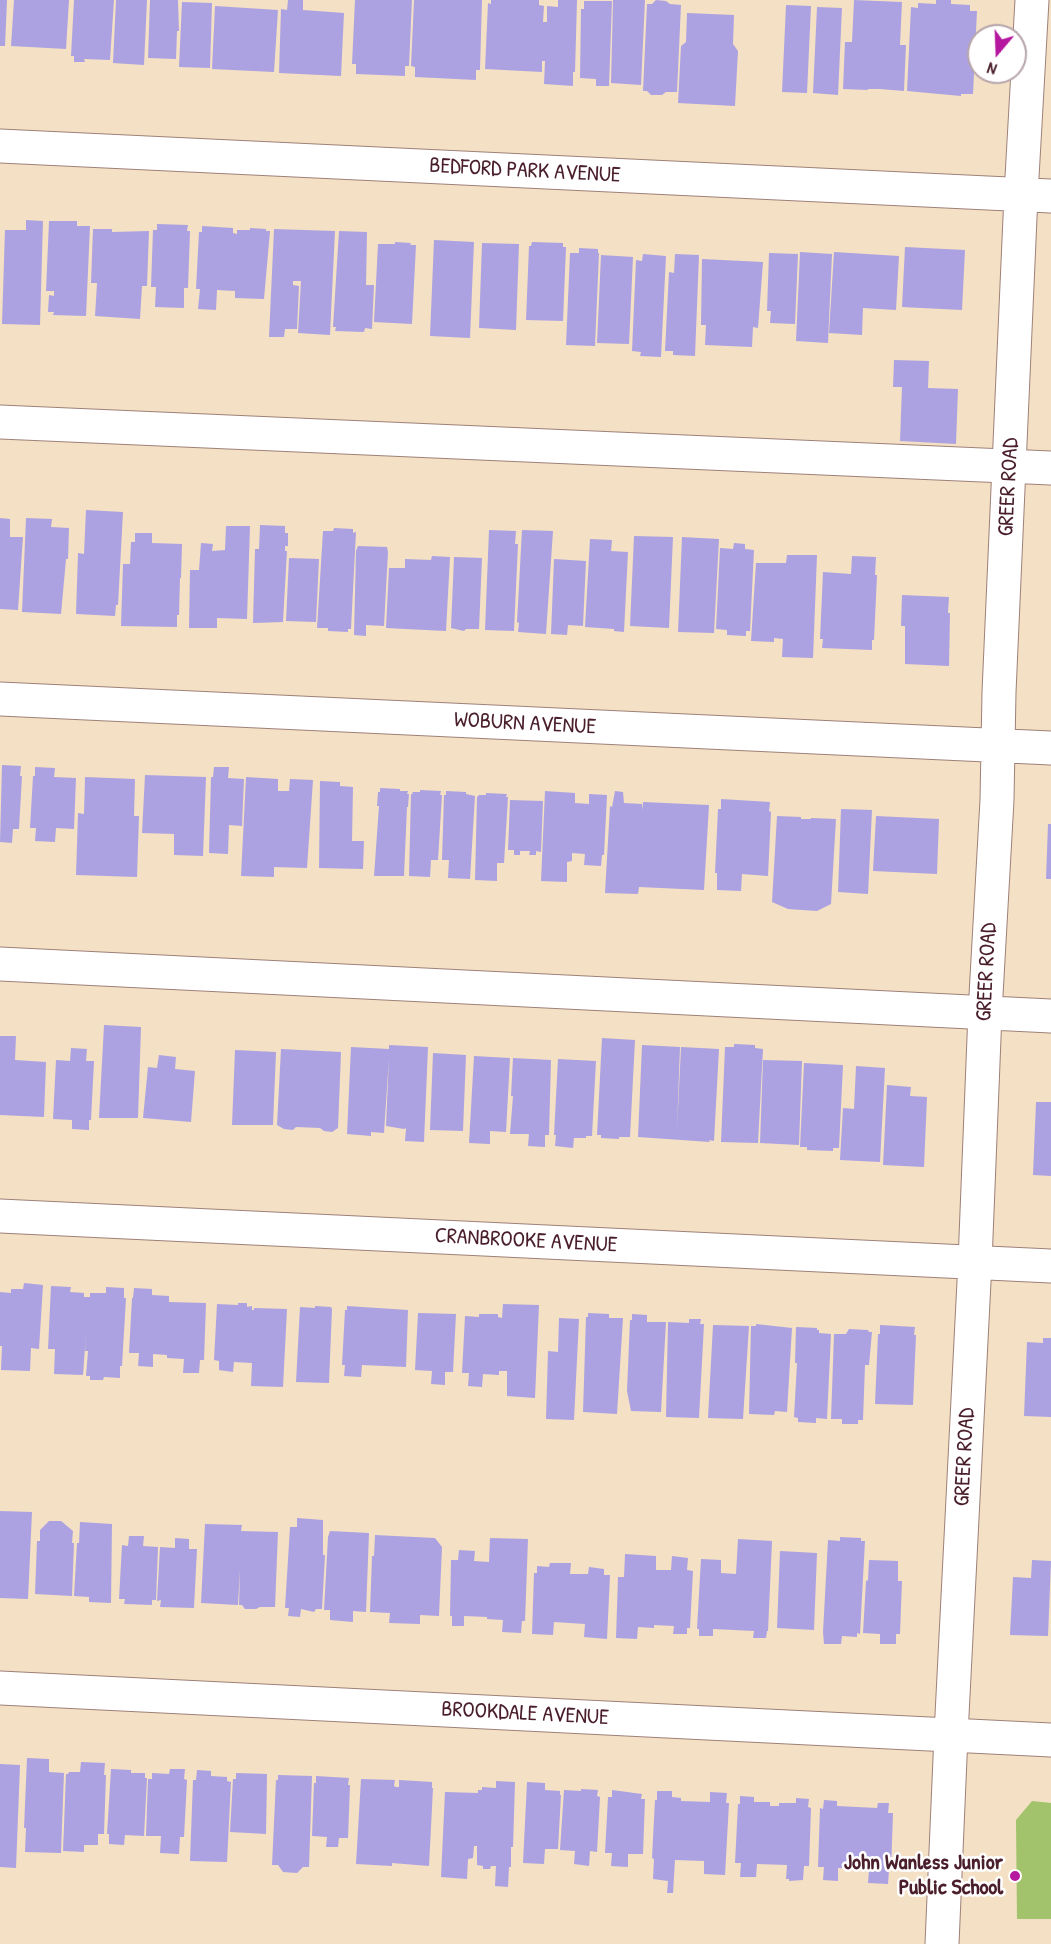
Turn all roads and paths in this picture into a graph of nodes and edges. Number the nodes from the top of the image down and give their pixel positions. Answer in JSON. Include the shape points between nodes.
{"nodes":[{"id":1,"x":1032,"y":0,"type":"edge"},
{"id":2,"x":0,"y":147,"type":"edge"},
{"id":3,"x":1036,"y":195,"type":"edge"},
{"id":4,"x":0,"y":422,"type":"edge"},
{"id":5,"x":1011,"y":466,"type":"junction"},
{"id":6,"x":1051,"y":468,"type":"edge"},
{"id":7,"x":0,"y":699,"type":"edge"},
{"id":8,"x":998,"y":746,"type":"junction"},
{"id":9,"x":1051,"y":748,"type":"edge"},
{"id":10,"x":0,"y":964,"type":"edge"},
{"id":11,"x":985,"y":1013,"type":"junction"},
{"id":12,"x":1051,"y":1016,"type":"edge"},
{"id":13,"x":0,"y":1216,"type":"edge"},
{"id":14,"x":975,"y":1262,"type":"junction"},
{"id":15,"x":1051,"y":1266,"type":"edge"},
{"id":16,"x":0,"y":1688,"type":"edge"},
{"id":17,"x":951,"y":1735,"type":"junction"},
{"id":18,"x":1051,"y":1740,"type":"edge"},
{"id":19,"x":942,"y":1944,"type":"edge"}],
"edges":[{"from":1,"to":3,"type":"street","name":"GREER ROAD"},
{"from":2,"to":3,"type":"street","name":"BEDFORD PARK AVENUE"},
{"from":3,"to":5,"type":"street","name":"GREER ROAD"},
{"from":4,"to":5,"type":"street"},
{"from":5,"to":6,"type":"street"},
{"from":5,"to":8,"type":"street","name":"GREER ROAD"},
{"from":7,"to":8,"type":"street","name":"WOBURN AVENUE"},
{"from":8,"to":9,"type":"street","name":"WOBURN AVENUE"},
{"from":8,"to":11,"type":"street","name":"GREER ROAD"},
{"from":10,"to":11,"type":"street"},
{"from":11,"to":12,"type":"street"},
{"from":11,"to":14,"type":"street","name":"GREER ROAD"},
{"from":13,"to":14,"type":"street","name":"CRANBROOKE AVENUE"},
{"from":14,"to":15,"type":"street","name":"CRANBROOKE AVENUE"},
{"from":14,"to":17,"type":"street","name":"GREER ROAD"},
{"from":16,"to":17,"type":"street","name":"BROOKDALE AVENUE"},
{"from":17,"to":18,"type":"street","name":"BROOKDALE AVENUE"},
{"from":17,"to":19,"type":"street","name":"GREER ROAD"}]}
